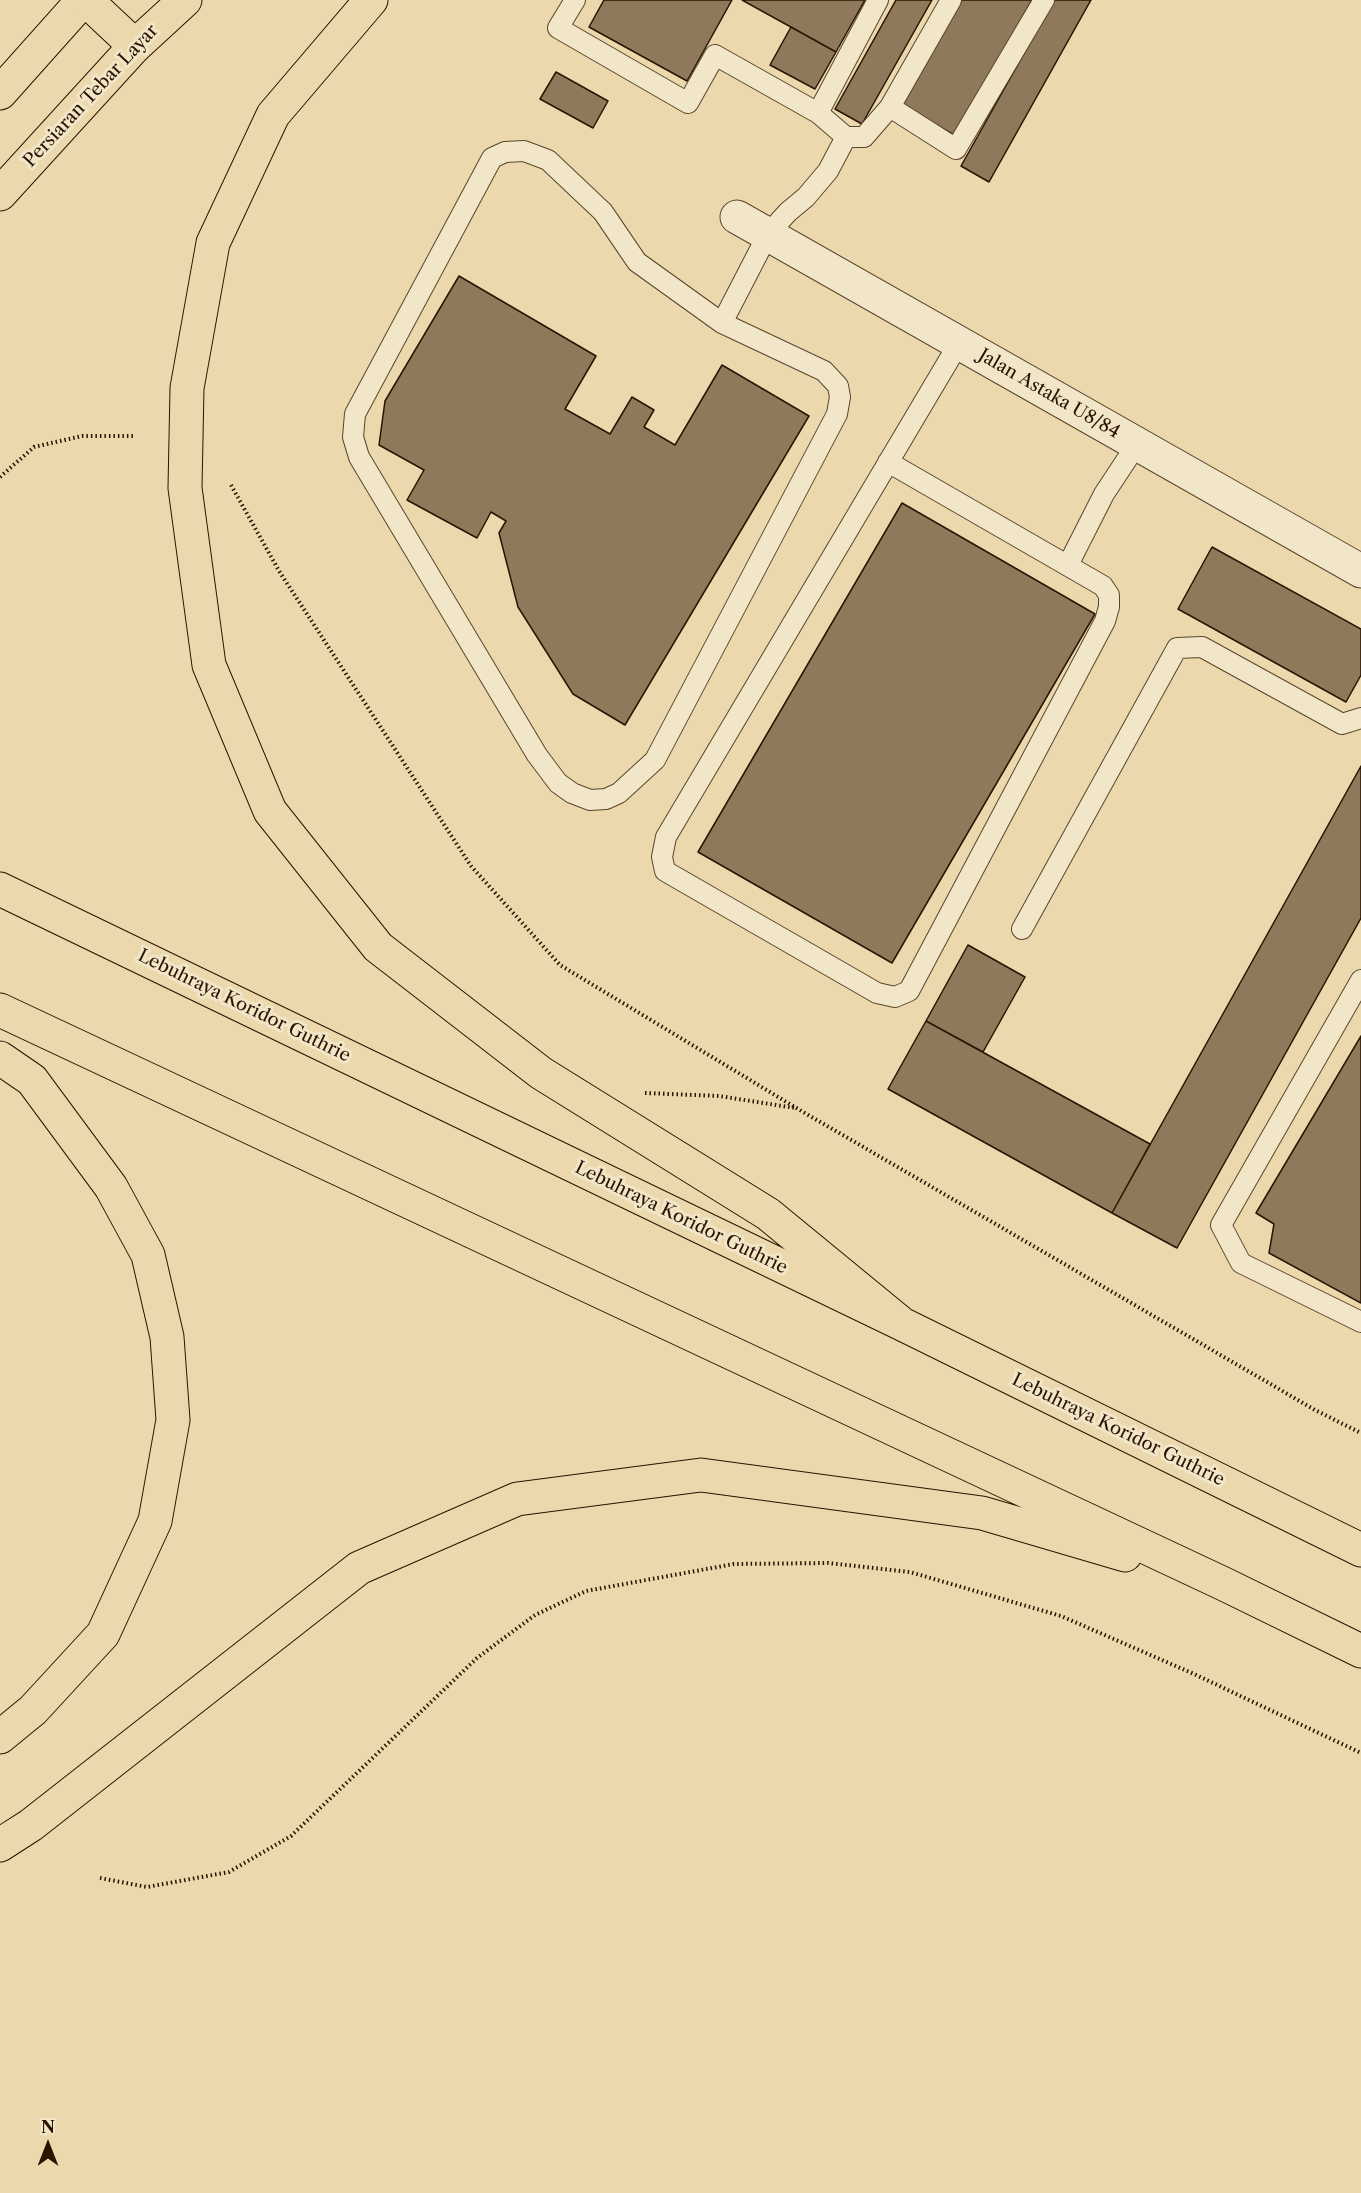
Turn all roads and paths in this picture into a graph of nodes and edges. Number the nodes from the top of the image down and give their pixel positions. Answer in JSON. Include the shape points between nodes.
{"nodes":[{"id":1,"x":85,"y":0,"type":"edge"},
{"id":2,"x":185,"y":0,"type":"edge"},
{"id":3,"x":371,"y":0,"type":"edge"},
{"id":4,"x":575,"y":0,"type":"edge"},
{"id":5,"x":878,"y":0,"type":"edge"},
{"id":6,"x":951,"y":0,"type":"edge"},
{"id":7,"x":1044,"y":0,"type":"edge"},
{"id":8,"x":135,"y":46,"type":"junction"},
{"id":9,"x":0,"y":93,"type":"edge"},
{"id":10,"x":890,"y":107,"type":"junction"},
{"id":11,"x":818,"y":112,"type":"junction"},
{"id":12,"x":846,"y":138,"type":"junction"},
{"id":13,"x":0,"y":194,"type":"edge"},
{"id":14,"x":737,"y":217,"type":"dead end"},
{"id":15,"x":768,"y":234,"type":"junction"},
{"id":16,"x":722,"y":323,"type":"junction"},
{"id":17,"x":959,"y":343,"type":"junction"},
{"id":18,"x":135,"y":436,"type":"dead end"},
{"id":19,"x":1137,"y":444,"type":"junction"},
{"id":20,"x":888,"y":462,"type":"junction"},
{"id":21,"x":0,"y":477,"type":"edge"},
{"id":22,"x":231,"y":485,"type":"dead end"},
{"id":23,"x":1068,"y":565,"type":"junction"},
{"id":24,"x":1360,"y":569,"type":"edge"},
{"id":25,"x":1361,"y":718,"type":"edge"},
{"id":26,"x":0,"y":889,"type":"edge"},
{"id":27,"x":1022,"y":929,"type":"dead end"},
{"id":28,"x":1361,"y":980,"type":"edge"},
{"id":29,"x":0,"y":1010,"type":"edge"},
{"id":30,"x":0,"y":1058,"type":"edge"},
{"id":31,"x":636,"y":1093,"type":"dead end"},
{"id":32,"x":798,"y":1109,"type":"junction"},
{"id":33,"x":1361,"y":1322,"type":"edge"},
{"id":34,"x":902,"y":1324,"type":"junction"},
{"id":35,"x":1361,"y":1433,"type":"edge"},
{"id":36,"x":1361,"y":1550,"type":"edge"},
{"id":37,"x":1224,"y":1584,"type":"junction"},
{"id":38,"x":1361,"y":1651,"type":"edge"},
{"id":39,"x":0,"y":1737,"type":"edge"},
{"id":40,"x":1361,"y":1753,"type":"edge"},
{"id":41,"x":0,"y":1845,"type":"edge"},
{"id":42,"x":100,"y":1878,"type":"dead end"}],
"edges":[{"from":1,"to":8,"type":"main road"},
{"from":1,"to":9,"type":"main road"},
{"from":2,"to":8,"type":"main road","name":"Persiaran Tebar Layar"},
{"from":3,"to":34,"type":"main road","via":[[273,115],[213,243],[187,388],[185,488],[209,665],[270,811],[378,946],[541,1073],[768,1214]]},
{"from":4,"to":11,"type":"lane","via":[[558,28],[688,103],[715,55]]},
{"from":5,"to":11,"type":"lane"},
{"from":6,"to":10,"type":"lane"},
{"from":7,"to":10,"type":"lane","via":[[956,149]]},
{"from":8,"to":13,"type":"main road","name":"Persiaran Tebar Layar"},
{"from":10,"to":12,"type":"lane","via":[[864,138]]},
{"from":11,"to":12,"type":"lane"},
{"from":12,"to":15,"type":"lane","via":[[828,171]]},
{"from":14,"to":15,"type":"street","name":"Jalan Astaka U8/84"},
{"from":15,"to":16,"type":"lane"},
{"from":15,"to":17,"type":"street","name":"Jalan Astaka U8/84"},
{"from":16,"to":16,"type":"lane","via":[[637,262],[603,212],[548,160],[524,151],[505,152],[492,158],[355,414],[353,437],[359,457],[537,755],[558,783],[590,800],[619,793],[655,760],[837,414],[838,386],[824,371]]},
{"from":17,"to":19,"type":"street","name":"Jalan Astaka U8/84"},
{"from":17,"to":20,"type":"lane"},
{"from":18,"to":21,"type":"path","via":[[82,436],[34,447]]},
{"from":19,"to":23,"type":"lane","via":[[1104,494]]},
{"from":19,"to":24,"type":"street","name":"Jalan Astaka U8/84"},
{"from":20,"to":23,"type":"lane"},
{"from":20,"to":23,"type":"lane","via":[[666,837],[662,857],[665,870],[877,993],[895,997],[909,991],[1105,621],[1109,595],[1103,586]]},
{"from":22,"to":32,"type":"path","via":[[279,571],[471,866],[560,965]]},
{"from":25,"to":27,"type":"lane","via":[[1341,724],[1202,647],[1177,648]]},
{"from":26,"to":34,"type":"main road","name":"Lebuhraya Koridor Guthrie"},
{"from":28,"to":33,"type":"lane","via":[[1221,1225],[1241,1263]]},
{"from":29,"to":37,"type":"main road"},
{"from":30,"to":39,"type":"main road","via":[[32,1080],[111,1187],[148,1255],[167,1337],[173,1420],[155,1521],[103,1634],[33,1710]]},
{"from":31,"to":32,"type":"path","via":[[719,1096]]},
{"from":32,"to":35,"type":"path","via":[[1315,1410]]},
{"from":34,"to":36,"type":"main road","name":"Lebuhraya Koridor Guthrie"},
{"from":37,"to":38,"type":"main road"},
{"from":37,"to":41,"type":"main road","via":[[982,1513],[701,1474],[517,1499],[359,1568],[31,1825]]},
{"from":40,"to":42,"type":"path","via":[[1061,1616],[910,1572],[828,1563],[734,1564],[586,1591],[535,1615],[477,1658],[291,1836],[229,1872],[147,1887]]}]}
